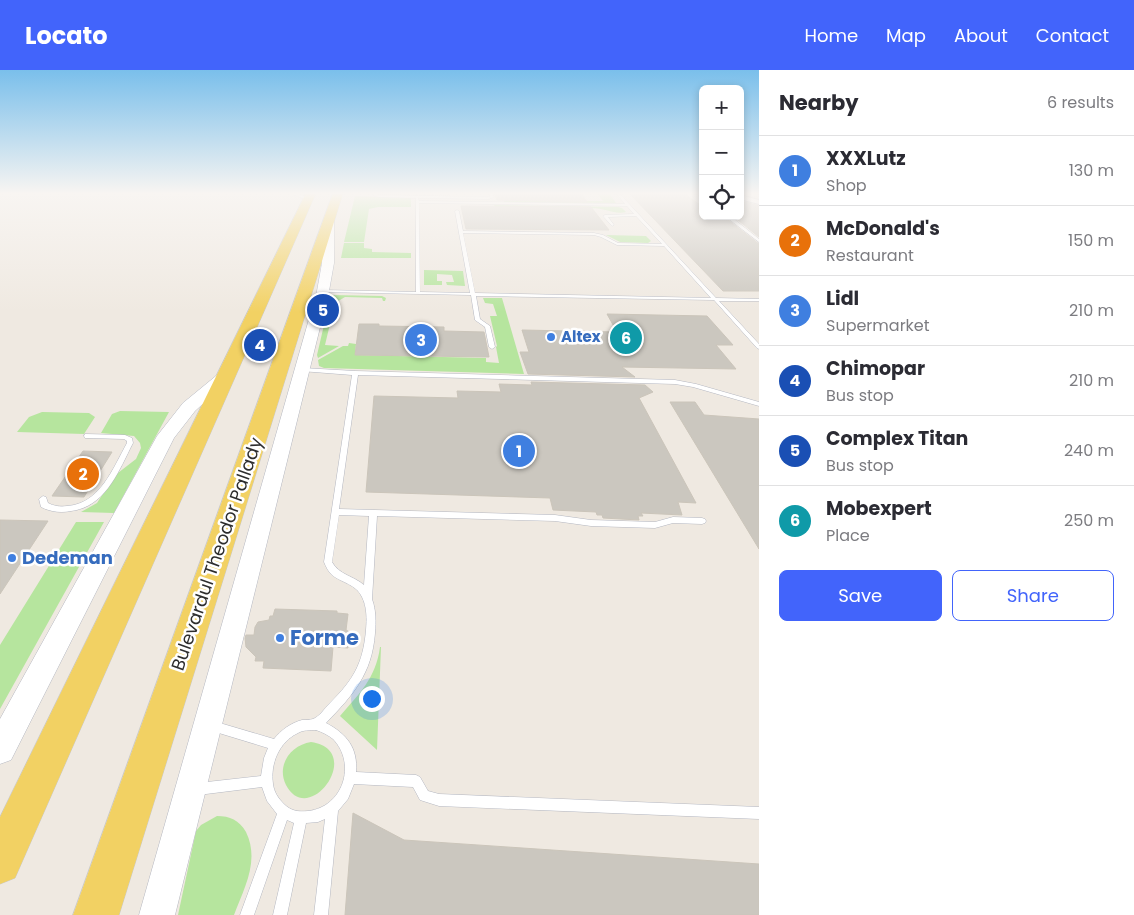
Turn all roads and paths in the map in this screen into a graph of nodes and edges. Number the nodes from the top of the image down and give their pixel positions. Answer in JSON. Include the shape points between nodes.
{"nodes":[{"id":1,"x":293,"y":232,"type":"edge"},
{"id":2,"x":325,"y":232,"type":"edge"},
{"id":3,"x":329,"y":232,"type":"edge"},
{"id":4,"x":417,"y":232,"type":"edge"},
{"id":5,"x":461,"y":232,"type":"edge"},
{"id":6,"x":490,"y":232,"type":"edge"},
{"id":7,"x":653,"y":232,"type":"edge"},
{"id":8,"x":748,"y":232,"type":"edge"},
{"id":9,"x":759,"y":241,"type":"edge"},
{"id":10,"x":665,"y":245,"type":"junction"},
{"id":11,"x":323,"y":291,"type":"junction"},
{"id":12,"x":418,"y":293,"type":"junction"},
{"id":13,"x":472,"y":294,"type":"junction"},
{"id":14,"x":714,"y":299,"type":"junction"},
{"id":15,"x":759,"y":300,"type":"edge"},
{"id":16,"x":759,"y":346,"type":"edge"},
{"id":17,"x":492,"y":347,"type":"dead end"},
{"id":18,"x":303,"y":370,"type":"junction"},
{"id":19,"x":355,"y":373,"type":"junction"},
{"id":20,"x":226,"y":374,"type":"junction"},
{"id":21,"x":759,"y":404,"type":"edge"},
{"id":22,"x":87,"y":436,"type":"dead end"},
{"id":23,"x":43,"y":499,"type":"dead end"},
{"id":24,"x":336,"y":512,"type":"junction"},
{"id":25,"x":373,"y":513,"type":"junction"},
{"id":26,"x":702,"y":521,"type":"dead end"},
{"id":27,"x":368,"y":598,"type":"junction"},
{"id":28,"x":208,"y":724,"type":"junction"},
{"id":29,"x":317,"y":724,"type":"junction"},
{"id":30,"x":276,"y":744,"type":"junction"},
{"id":31,"x":0,"y":749,"type":"edge"},
{"id":32,"x":350,"y":778,"type":"junction"},
{"id":33,"x":266,"y":780,"type":"junction"},
{"id":34,"x":191,"y":790,"type":"junction"},
{"id":35,"x":332,"y":809,"type":"junction"},
{"id":36,"x":284,"y":812,"type":"junction"},
{"id":37,"x":759,"y":814,"type":"edge"},
{"id":38,"x":301,"y":818,"type":"junction"},
{"id":39,"x":0,"y":863,"type":"edge"},
{"id":40,"x":96,"y":915,"type":"edge"},
{"id":41,"x":157,"y":915,"type":"edge"},
{"id":42,"x":247,"y":915,"type":"edge"},
{"id":43,"x":280,"y":915,"type":"edge"},
{"id":44,"x":322,"y":915,"type":"edge"}],
"edges":[{"from":1,"to":20,"type":"main road"},
{"from":2,"to":40,"type":"main road","name":"Bulevardul Theodor Pallady"},
{"from":3,"to":11,"type":"street"},
{"from":4,"to":12,"type":"lane"},
{"from":5,"to":13,"type":"lane"},
{"from":6,"to":10,"type":"lane","via":[[594,234],[617,244]]},
{"from":7,"to":10,"type":"lane"},
{"from":8,"to":9,"type":"lane"},
{"from":10,"to":14,"type":"lane"},
{"from":11,"to":12,"type":"lane"},
{"from":11,"to":18,"type":"street"},
{"from":12,"to":13,"type":"lane"},
{"from":13,"to":14,"type":"lane"},
{"from":13,"to":17,"type":"lane","via":[[478,320],[487,326]]},
{"from":14,"to":15,"type":"lane"},
{"from":14,"to":16,"type":"lane"},
{"from":18,"to":19,"type":"lane"},
{"from":18,"to":28,"type":"street"},
{"from":19,"to":21,"type":"lane","via":[[675,382]]},
{"from":19,"to":24,"type":"lane"},
{"from":20,"to":31,"type":"street","via":[[189,407],[166,436]]},
{"from":20,"to":39,"type":"main road"},
{"from":22,"to":23,"type":"lane","via":[[125,437],[130,440],[99,495],[76,509],[50,509],[44,506]]},
{"from":24,"to":25,"type":"lane"},
{"from":24,"to":27,"type":"lane","via":[[329,568],[357,583]]},
{"from":25,"to":26,"type":"lane","via":[[655,525],[673,520]]},
{"from":25,"to":27,"type":"lane"},
{"from":27,"to":29,"type":"lane","via":[[371,642],[364,669],[356,684]]},
{"from":28,"to":30,"type":"lane"},
{"from":28,"to":34,"type":"street"},
{"from":29,"to":30,"type":"lane","via":[[295,728]]},
{"from":29,"to":32,"type":"lane","via":[[330,728],[348,748]]},
{"from":30,"to":33,"type":"lane","via":[[270,755]]},
{"from":32,"to":35,"type":"lane","via":[[346,790]]},
{"from":32,"to":37,"type":"lane","via":[[416,782],[424,796],[439,800]]},
{"from":33,"to":34,"type":"lane"},
{"from":33,"to":36,"type":"lane","via":[[275,804]]},
{"from":34,"to":41,"type":"street"},
{"from":35,"to":38,"type":"lane","via":[[307,819]]},
{"from":35,"to":44,"type":"lane"},
{"from":36,"to":38,"type":"lane"},
{"from":36,"to":42,"type":"lane"},
{"from":38,"to":43,"type":"lane"}]}
